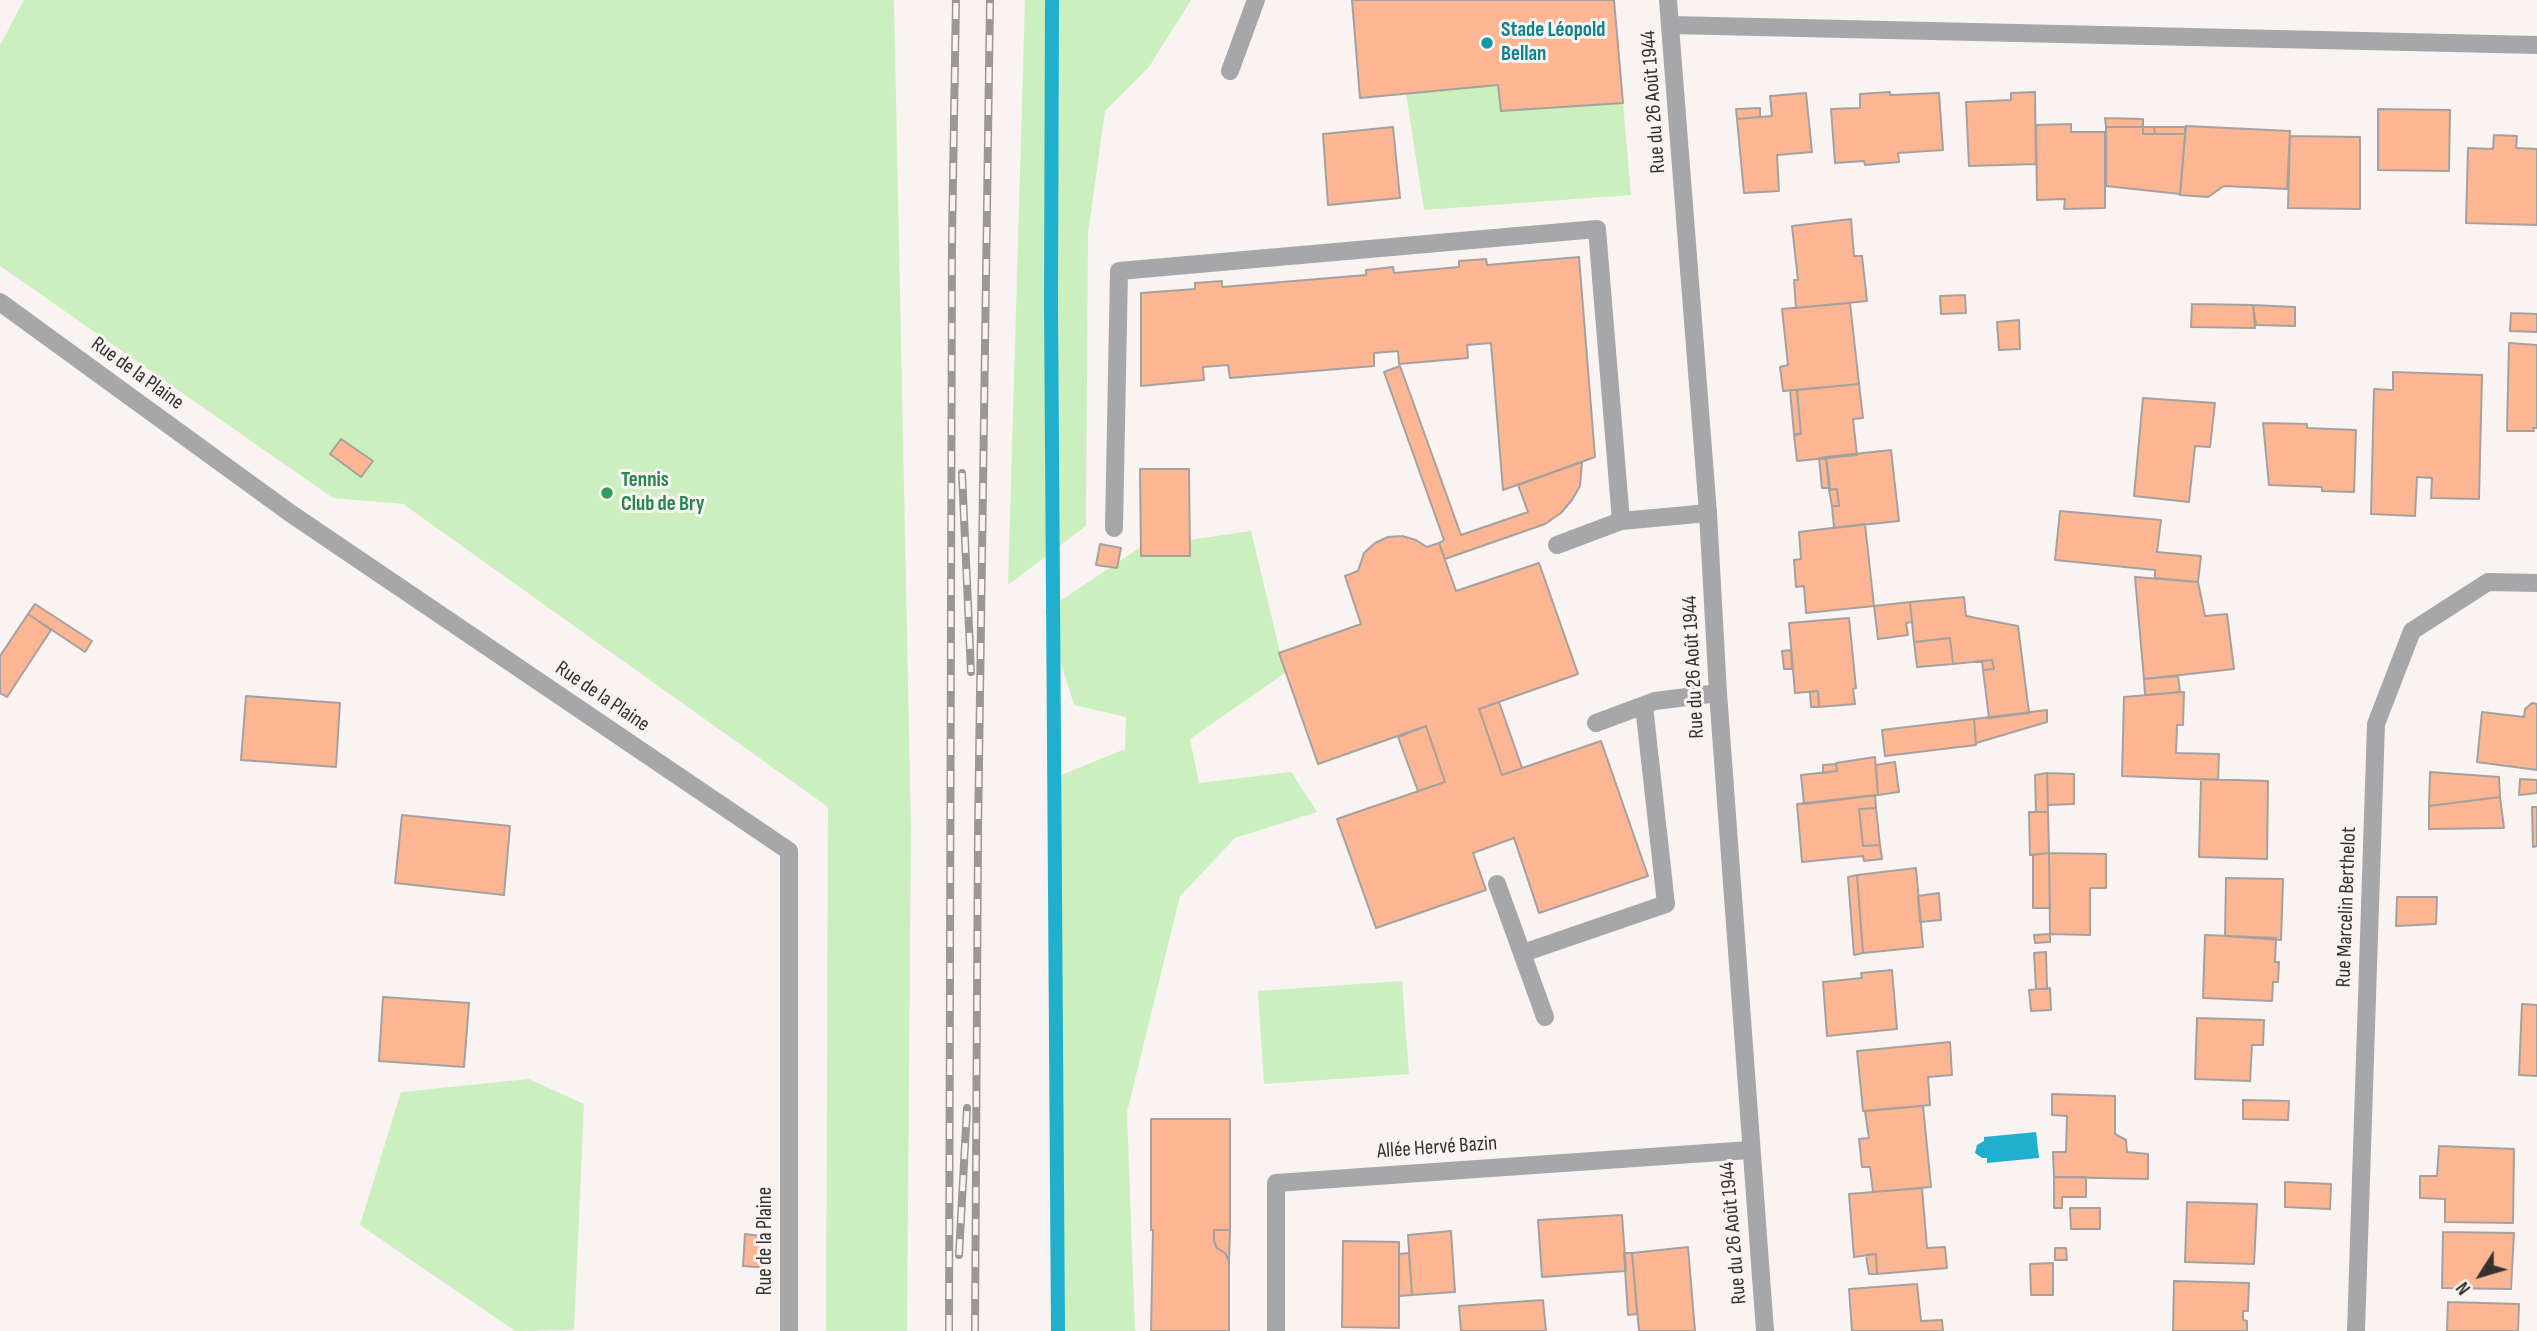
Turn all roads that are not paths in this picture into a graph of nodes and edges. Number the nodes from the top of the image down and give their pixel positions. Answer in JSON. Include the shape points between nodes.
{"nodes":[{"id":1,"x":1256,"y":0,"type":"edge"},
{"id":2,"x":1668,"y":0,"type":"edge"},
{"id":3,"x":1671,"y":26,"type":"junction"},
{"id":4,"x":2537,"y":45,"type":"edge"},
{"id":5,"x":1230,"y":71,"type":"dead end"},
{"id":6,"x":0,"y":302,"type":"edge"},
{"id":7,"x":1708,"y":513,"type":"junction"},
{"id":8,"x":1621,"y":521,"type":"junction"},
{"id":9,"x":1114,"y":528,"type":"dead end"},
{"id":10,"x":1557,"y":545,"type":"dead end"},
{"id":11,"x":2537,"y":583,"type":"edge"},
{"id":12,"x":1718,"y":693,"type":"junction"},
{"id":13,"x":1644,"y":706,"type":"junction"},
{"id":14,"x":1596,"y":723,"type":"dead end"},
{"id":15,"x":1497,"y":884,"type":"dead end"},
{"id":16,"x":1523,"y":954,"type":"junction"},
{"id":17,"x":1545,"y":1017,"type":"dead end"},
{"id":18,"x":1750,"y":1150,"type":"junction"},
{"id":19,"x":789,"y":1331,"type":"edge"},
{"id":20,"x":1276,"y":1331,"type":"edge"},
{"id":21,"x":1765,"y":1331,"type":"edge"},
{"id":22,"x":2357,"y":1331,"type":"edge"}],
"edges":[{"from":1,"to":5,"type":"street"},
{"from":2,"to":3,"type":"street","name":"Rue du 26 Août 1944"},
{"from":3,"to":4,"type":"street"},
{"from":3,"to":7,"type":"street","name":"Rue du 26 Août 1944"},
{"from":6,"to":19,"type":"street","name":"Rue de la Plaine","via":[[290,513],[789,851]]},
{"from":7,"to":8,"type":"street"},
{"from":7,"to":12,"type":"street","name":"Rue du 26 Août 1944"},
{"from":8,"to":9,"type":"street","via":[[1597,229],[1119,271]]},
{"from":8,"to":10,"type":"street"},
{"from":11,"to":22,"type":"street","name":"Rue Marcelin Berthelot","via":[[2488,582],[2412,631],[2376,724]]},
{"from":12,"to":13,"type":"street"},
{"from":12,"to":18,"type":"street","name":"Rue du 26 Août 1944"},
{"from":13,"to":14,"type":"street"},
{"from":13,"to":16,"type":"street","via":[[1666,904]]},
{"from":15,"to":16,"type":"street"},
{"from":16,"to":17,"type":"street"},
{"from":18,"to":20,"type":"street","name":"Allée Hervé Bazin","via":[[1276,1183]]},
{"from":18,"to":21,"type":"street","name":"Rue du 26 Août 1944"}]}
